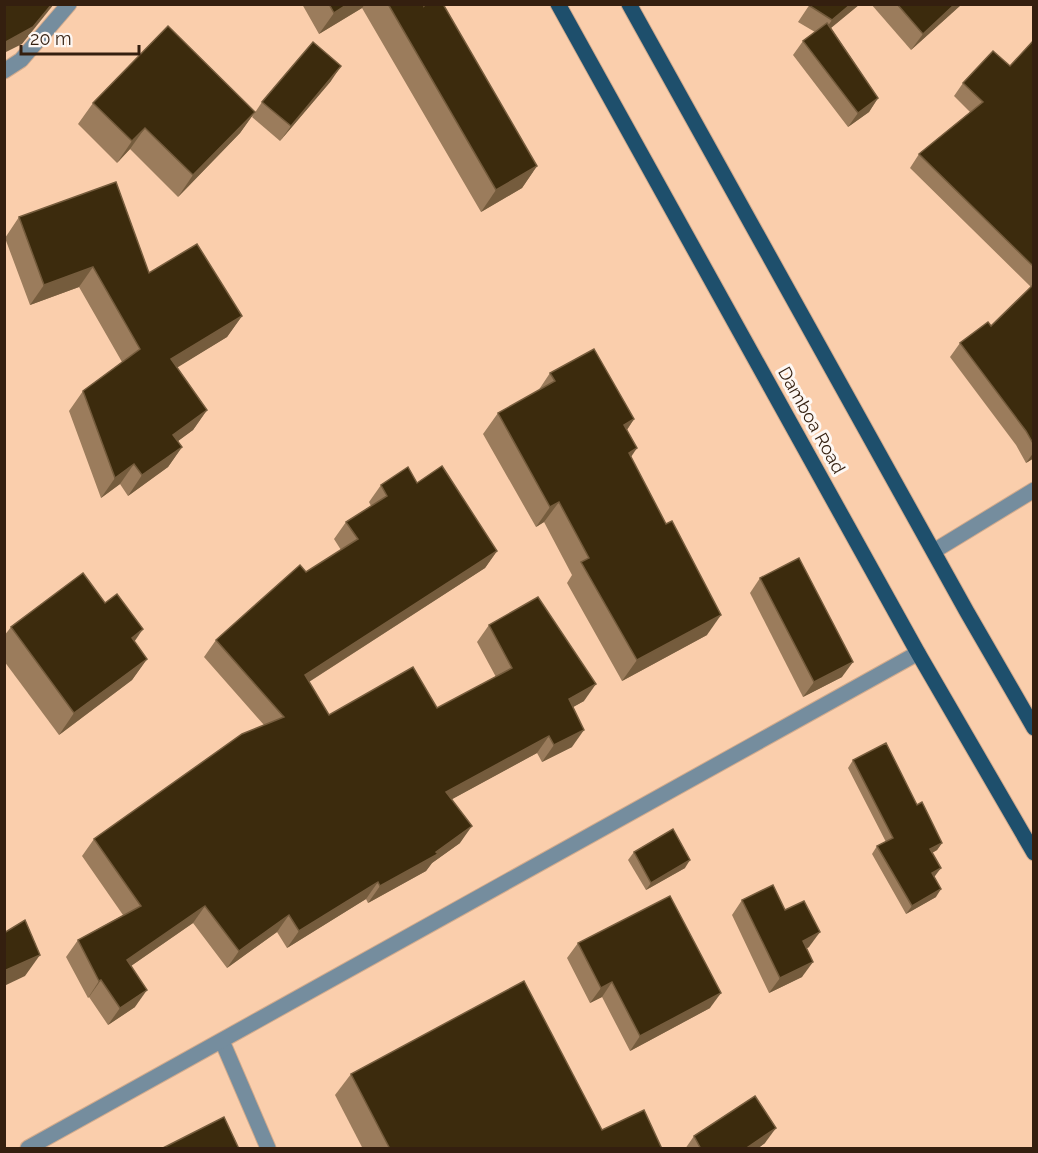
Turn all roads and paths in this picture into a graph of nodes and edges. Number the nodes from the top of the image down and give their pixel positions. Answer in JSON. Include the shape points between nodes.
{"nodes":[{"id":1,"x":69,"y":4,"type":"edge"},
{"id":2,"x":558,"y":4,"type":"edge"},
{"id":3,"x":629,"y":4,"type":"edge"},
{"id":4,"x":4,"y":71,"type":"edge"},
{"id":5,"x":1034,"y":490,"type":"edge"},
{"id":6,"x":934,"y":552,"type":"junction"},
{"id":7,"x":918,"y":653,"type":"junction"},
{"id":8,"x":1034,"y":728,"type":"edge"},
{"id":9,"x":1034,"y":853,"type":"edge"},
{"id":10,"x":222,"y":1041,"type":"junction"},
{"id":11,"x":28,"y":1149,"type":"edge"},
{"id":12,"x":268,"y":1149,"type":"edge"}],
"edges":[{"from":1,"to":4,"type":"street","via":[[21,60]]},
{"from":2,"to":7,"type":"main road","name":"Damboa Road"},
{"from":3,"to":6,"type":"main road"},
{"from":5,"to":6,"type":"street"},
{"from":6,"to":8,"type":"main road"},
{"from":7,"to":9,"type":"main road","name":"Damboa Road"},
{"from":7,"to":10,"type":"street"},
{"from":10,"to":11,"type":"street"},
{"from":10,"to":12,"type":"street"}]}
